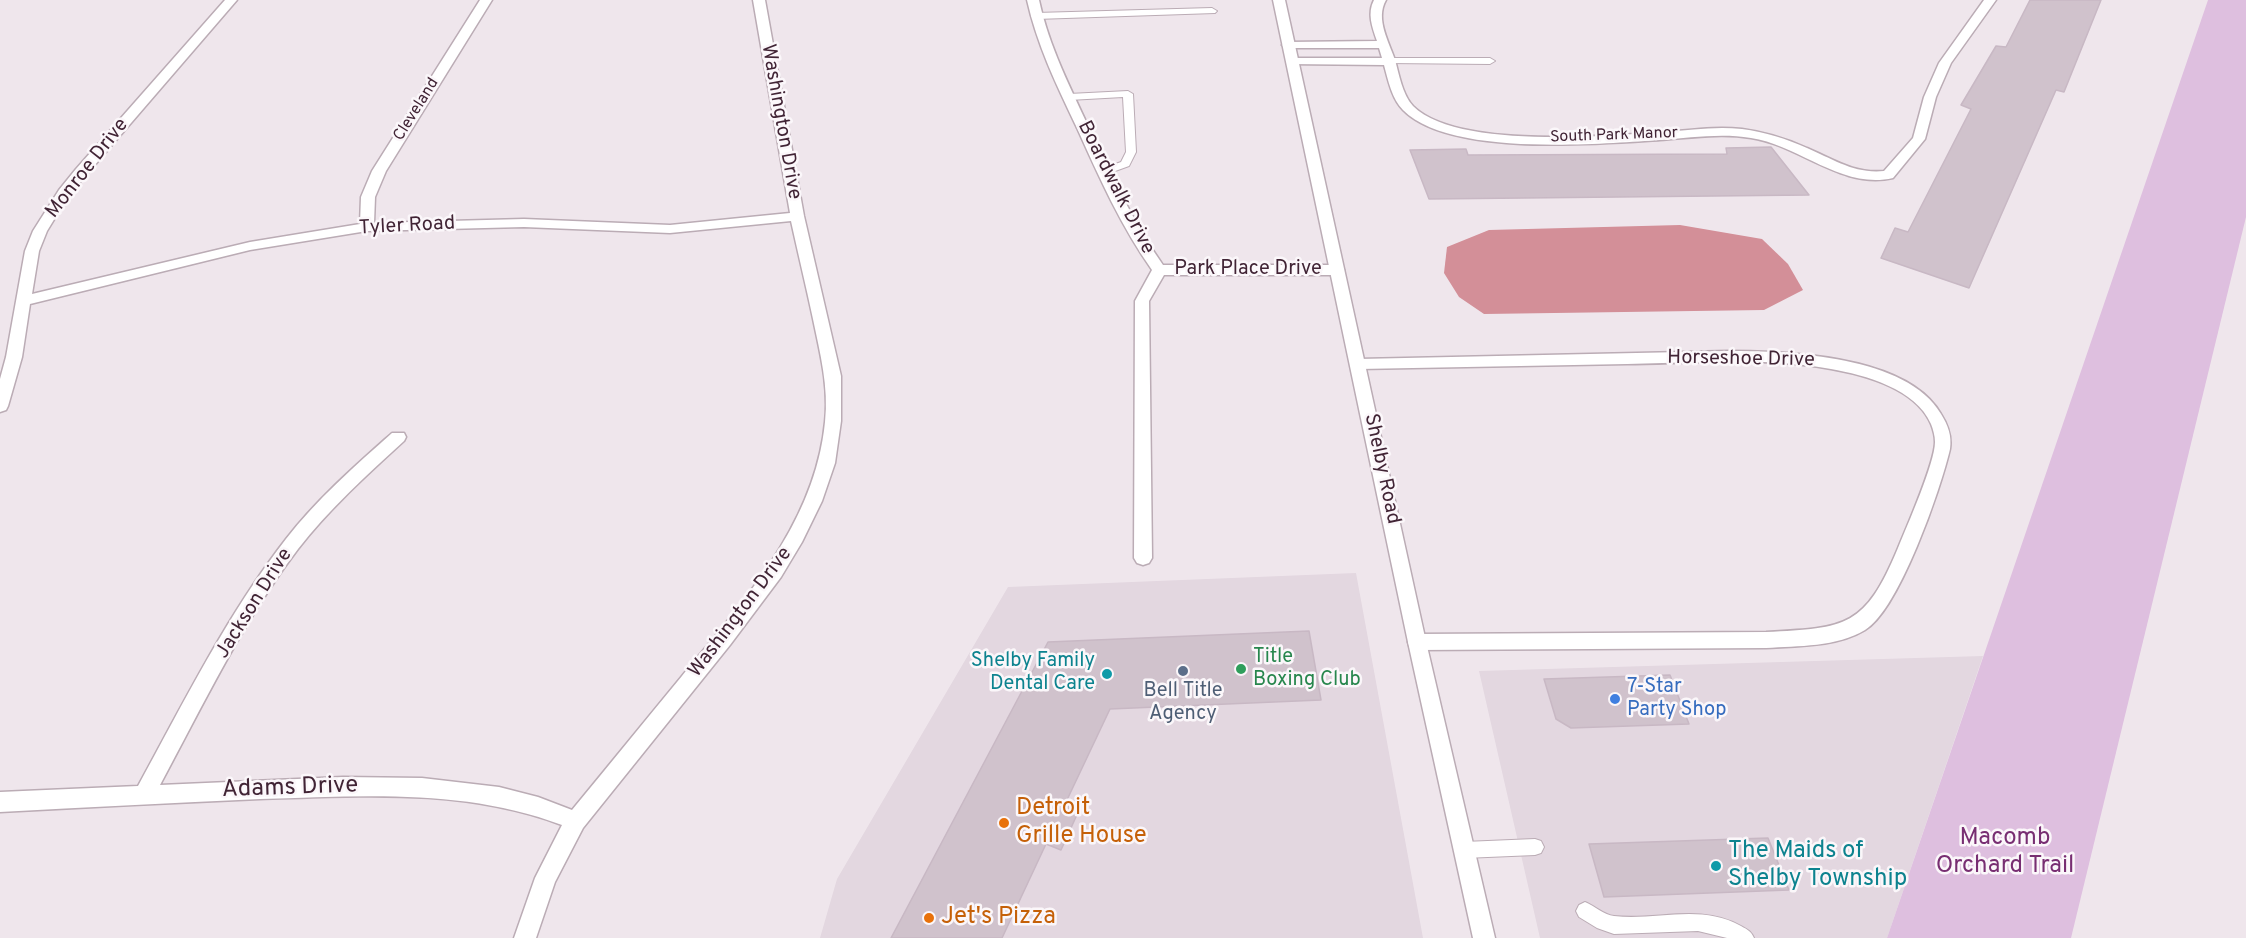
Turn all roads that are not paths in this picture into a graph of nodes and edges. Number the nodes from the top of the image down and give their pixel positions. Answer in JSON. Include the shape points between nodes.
{"nodes":[{"id":1,"x":231,"y":0,"type":"edge"},
{"id":2,"x":486,"y":0,"type":"edge"},
{"id":3,"x":759,"y":0,"type":"edge"},
{"id":4,"x":1033,"y":0,"type":"edge"},
{"id":5,"x":1279,"y":0,"type":"edge"},
{"id":6,"x":1380,"y":0,"type":"edge"},
{"id":7,"x":1990,"y":0,"type":"edge"},
{"id":8,"x":1212,"y":11,"type":"dead end"},
{"id":9,"x":1036,"y":16,"type":"junction"},
{"id":10,"x":1384,"y":44,"type":"junction"},
{"id":11,"x":1288,"y":45,"type":"junction"},
{"id":12,"x":1490,"y":61,"type":"dead end"},
{"id":13,"x":1292,"y":62,"type":"junction"},
{"id":14,"x":1389,"y":62,"type":"junction"},
{"id":15,"x":1068,"y":97,"type":"junction"},
{"id":16,"x":1104,"y":172,"type":"junction"},
{"id":17,"x":797,"y":216,"type":"junction"},
{"id":18,"x":367,"y":227,"type":"junction"},
{"id":19,"x":1159,"y":270,"type":"junction"},
{"id":20,"x":1337,"y":270,"type":"junction"},
{"id":21,"x":23,"y":301,"type":"junction"},
{"id":22,"x":7,"y":358,"type":"edge"},
{"id":23,"x":1359,"y":364,"type":"junction"},
{"id":24,"x":0,"y":406,"type":"edge"},
{"id":25,"x":398,"y":437,"type":"dead end"},
{"id":26,"x":1143,"y":558,"type":"dead end"},
{"id":27,"x":1417,"y":642,"type":"junction"},
{"id":28,"x":144,"y":794,"type":"junction"},
{"id":29,"x":0,"y":802,"type":"edge"},
{"id":30,"x":576,"y":821,"type":"junction"},
{"id":31,"x":1536,"y":847,"type":"dead end"},
{"id":32,"x":1464,"y":850,"type":"junction"},
{"id":33,"x":1585,"y":912,"type":"dead end"},
{"id":34,"x":525,"y":938,"type":"edge"},
{"id":35,"x":1484,"y":938,"type":"edge"},
{"id":36,"x":1745,"y":938,"type":"edge"}],
"edges":[{"from":1,"to":21,"type":"street","name":"Monroe Drive","via":[[64,193],[32,251]]},
{"from":2,"to":18,"type":"street","name":"Cleveland","via":[[379,171],[368,197]]},
{"from":3,"to":17,"type":"street","name":"Washington Drive"},
{"from":4,"to":9,"type":"street","name":"Boardwalk Drive"},
{"from":5,"to":11,"type":"street","name":"Shelby Road"},
{"from":6,"to":10,"type":"street","name":"South Park Manor","via":[[1375,13]]},
{"from":7,"to":14,"type":"street","name":"South Park Manor","via":[[1945,63],[1930,96],[1919,139],[1888,175],[1868,178],[1754,134],[1718,130],[1581,139],[1465,134],[1438,127],[1411,111]]},
{"from":8,"to":9,"type":"lane"},
{"from":9,"to":15,"type":"street","name":"Boardwalk Drive"},
{"from":10,"to":11,"type":"street"},
{"from":10,"to":14,"type":"street","name":"South Park Manor"},
{"from":11,"to":13,"type":"street","name":"Shelby Road"},
{"from":12,"to":14,"type":"lane"},
{"from":13,"to":14,"type":"street"},
{"from":13,"to":20,"type":"street","name":"Shelby Road"},
{"from":15,"to":16,"type":"street","name":"Boardwalk Drive"},
{"from":15,"to":16,"type":"lane","via":[[1128,94],[1131,152],[1125,165]]},
{"from":16,"to":19,"type":"street","name":"Boardwalk Drive","via":[[1136,237]]},
{"from":17,"to":18,"type":"street","name":"Tyler Road","via":[[670,229],[524,223]]},
{"from":17,"to":30,"type":"street","name":"Washington Drive","via":[[835,400],[827,465],[815,501],[762,591]]},
{"from":18,"to":21,"type":"street","name":"Tyler Road","via":[[250,246]]},
{"from":19,"to":20,"type":"street","name":"Park Place Drive"},
{"from":19,"to":26,"type":"street","name":"Boardwalk Drive","via":[[1142,301]]},
{"from":20,"to":23,"type":"street","name":"Shelby Road"},
{"from":21,"to":22,"type":"street","name":"Monroe Drive"},
{"from":22,"to":24,"type":"street","name":"Monroe Drive"},
{"from":23,"to":27,"type":"street","name":"Shelby Road"},
{"from":23,"to":27,"type":"street","name":"Horseshoe Drive","via":[[1756,357],[1831,363],[1911,392],[1930,409],[1943,441],[1915,528],[1878,608],[1859,624],[1844,630],[1765,640]]},
{"from":25,"to":28,"type":"street","name":"Jackson Drive","via":[[328,501],[266,581]]},
{"from":27,"to":32,"type":"street","name":"Shelby Road"},
{"from":28,"to":29,"type":"street","name":"Adams Drive"},
{"from":28,"to":30,"type":"street","name":"Adams Drive","via":[[394,785],[496,795],[541,806]]},
{"from":30,"to":34,"type":"street","name":"Washington Drive","via":[[558,850],[534,905]]},
{"from":31,"to":32,"type":"lane"},
{"from":32,"to":35,"type":"street","name":"Shelby Road"},
{"from":33,"to":36,"type":"lane","via":[[1612,925],[1712,922]]}]}
